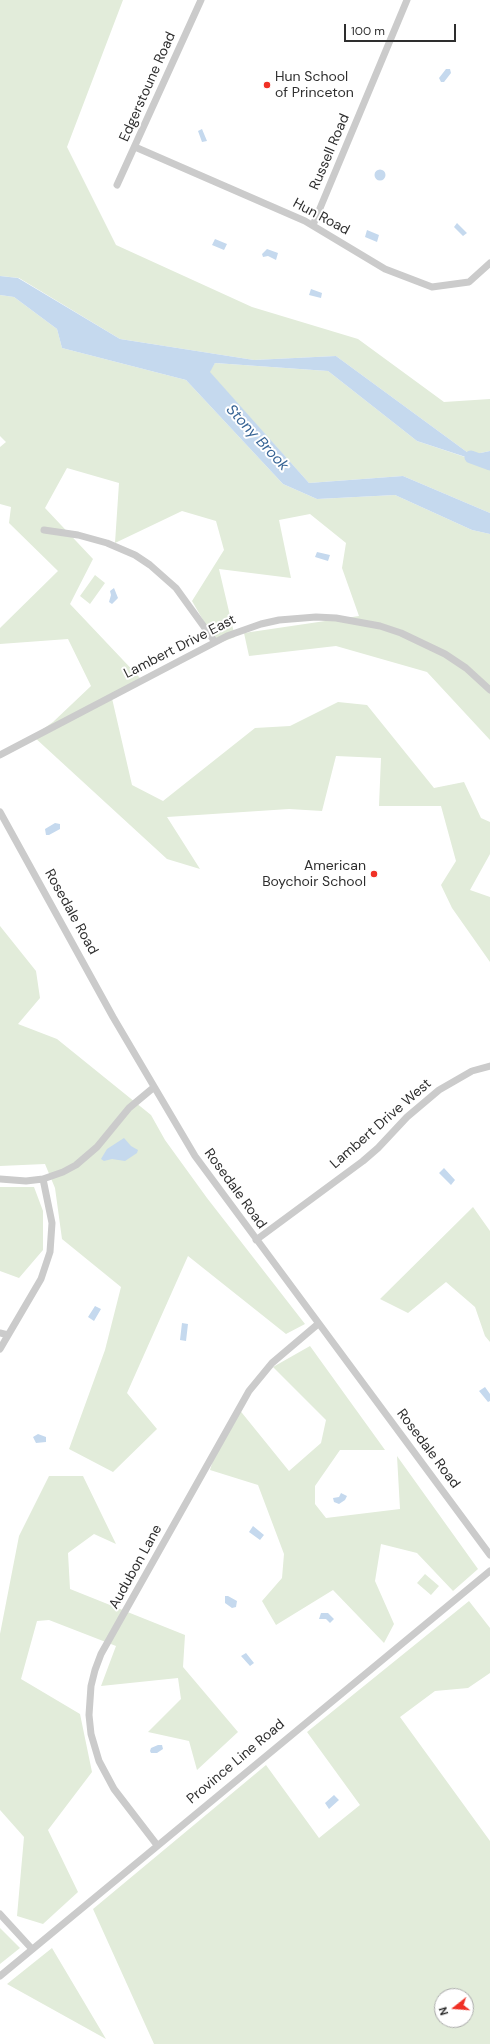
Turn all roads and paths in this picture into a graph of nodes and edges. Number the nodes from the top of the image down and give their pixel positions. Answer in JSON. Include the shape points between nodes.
{"nodes":[{"id":1,"x":201,"y":0,"type":"edge"},
{"id":2,"x":407,"y":0,"type":"edge"},
{"id":3,"x":135,"y":148,"type":"junction"},
{"id":4,"x":117,"y":185,"type":"dead end"},
{"id":5,"x":313,"y":225,"type":"junction"},
{"id":6,"x":490,"y":263,"type":"edge"},
{"id":7,"x":44,"y":530,"type":"dead end"},
{"id":8,"x":215,"y":642,"type":"junction"},
{"id":9,"x":489,"y":689,"type":"edge"},
{"id":10,"x":0,"y":755,"type":"edge"},
{"id":11,"x":0,"y":812,"type":"edge"},
{"id":12,"x":490,"y":1066,"type":"edge"},
{"id":13,"x":153,"y":1088,"type":"junction"},
{"id":14,"x":0,"y":1179,"type":"edge"},
{"id":15,"x":43,"y":1179,"type":"junction"},
{"id":16,"x":256,"y":1240,"type":"junction"},
{"id":17,"x":318,"y":1324,"type":"junction"},
{"id":18,"x":0,"y":1333,"type":"edge"},
{"id":19,"x":8,"y":1335,"type":"junction"},
{"id":20,"x":0,"y":1349,"type":"edge"},
{"id":21,"x":490,"y":1555,"type":"edge"},
{"id":22,"x":490,"y":1571,"type":"edge"},
{"id":23,"x":157,"y":1845,"type":"junction"},
{"id":24,"x":0,"y":1914,"type":"edge"},
{"id":25,"x":32,"y":1948,"type":"junction"},
{"id":26,"x":0,"y":1976,"type":"edge"}],
"edges":[{"from":1,"to":3,"type":"street","name":"Edgerstoune Road"},
{"from":2,"to":5,"type":"street","name":"Russell Road"},
{"from":3,"to":4,"type":"street","name":"Edgerstoune Road"},
{"from":3,"to":5,"type":"street","name":"Hun Road"},
{"from":5,"to":6,"type":"street","name":"Hun Road","via":[[385,269],[432,287],[469,282]]},
{"from":7,"to":8,"type":"street","via":[[78,535],[107,543],[135,555],[176,588]]},
{"from":8,"to":9,"type":"street","name":"Lambert Drive East","via":[[244,629],[279,620],[316,617],[358,621],[426,643],[466,668]]},
{"from":8,"to":10,"type":"street","name":"Lambert Drive East"},
{"from":11,"to":13,"type":"street","name":"Rosedale Road"},
{"from":12,"to":16,"type":"street","name":"Lambert Drive West","via":[[472,1071],[439,1090],[407,1117],[363,1161]]},
{"from":13,"to":15,"type":"street","via":[[129,1108],[87,1157],[63,1172]]},
{"from":13,"to":16,"type":"street","name":"Rosedale Road","via":[[195,1156]]},
{"from":14,"to":15,"type":"street"},
{"from":15,"to":19,"type":"street","via":[[52,1223],[50,1252],[41,1278]]},
{"from":16,"to":17,"type":"street","name":"Rosedale Road"},
{"from":17,"to":21,"type":"street","name":"Rosedale Road"},
{"from":17,"to":23,"type":"street","name":"Audubon Lane","via":[[272,1363],[249,1391],[101,1654],[95,1670],[89,1715],[99,1762],[114,1789]]},
{"from":18,"to":19,"type":"street"},
{"from":19,"to":20,"type":"street"},
{"from":22,"to":23,"type":"street","name":"Province Line Road"},
{"from":23,"to":25,"type":"street","name":"Province Line Road"},
{"from":24,"to":25,"type":"street"},
{"from":25,"to":26,"type":"street","name":"Province Line Road"}]}
